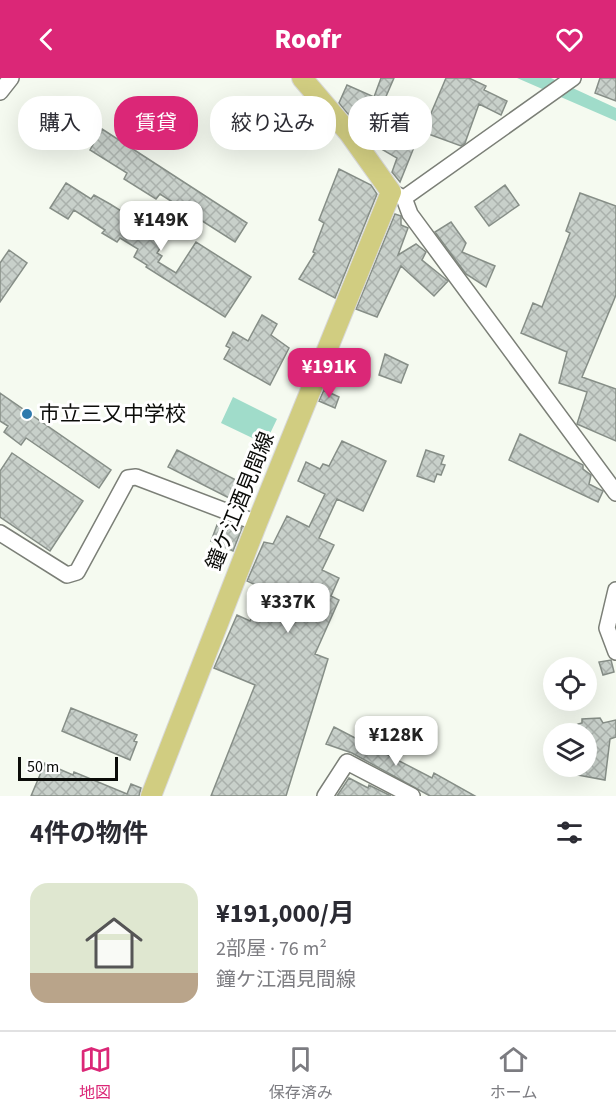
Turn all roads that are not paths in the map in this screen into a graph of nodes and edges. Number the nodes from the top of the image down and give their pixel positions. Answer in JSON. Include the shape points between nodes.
{"nodes":[{"id":1,"x":11,"y":78,"type":"edge"},
{"id":2,"x":303,"y":78,"type":"edge"},
{"id":3,"x":573,"y":78,"type":"edge"},
{"id":4,"x":0,"y":92,"type":"edge"},
{"id":5,"x":398,"y":195,"type":"junction"},
{"id":6,"x":616,"y":493,"type":"edge"},
{"id":7,"x":256,"y":523,"type":"junction"},
{"id":8,"x":0,"y":533,"type":"edge"},
{"id":9,"x":616,"y":590,"type":"edge"},
{"id":10,"x":616,"y":652,"type":"edge"},
{"id":11,"x":151,"y":796,"type":"edge"},
{"id":12,"x":325,"y":796,"type":"edge"},
{"id":13,"x":412,"y":796,"type":"edge"}],
"edges":[{"from":1,"to":4,"type":"street"},
{"from":2,"to":5,"type":"main road"},
{"from":3,"to":5,"type":"street"},
{"from":5,"to":6,"type":"street"},
{"from":5,"to":7,"type":"main road","name":"鐘ケ江酒見間線"},
{"from":7,"to":8,"type":"street","via":[[136,477],[128,478],[77,572],[67,575]]},
{"from":7,"to":11,"type":"main road","name":"鐘ケ江酒見間線"},
{"from":9,"to":10,"type":"street","via":[[607,628]]},
{"from":12,"to":13,"type":"street","via":[[347,762]]}]}
